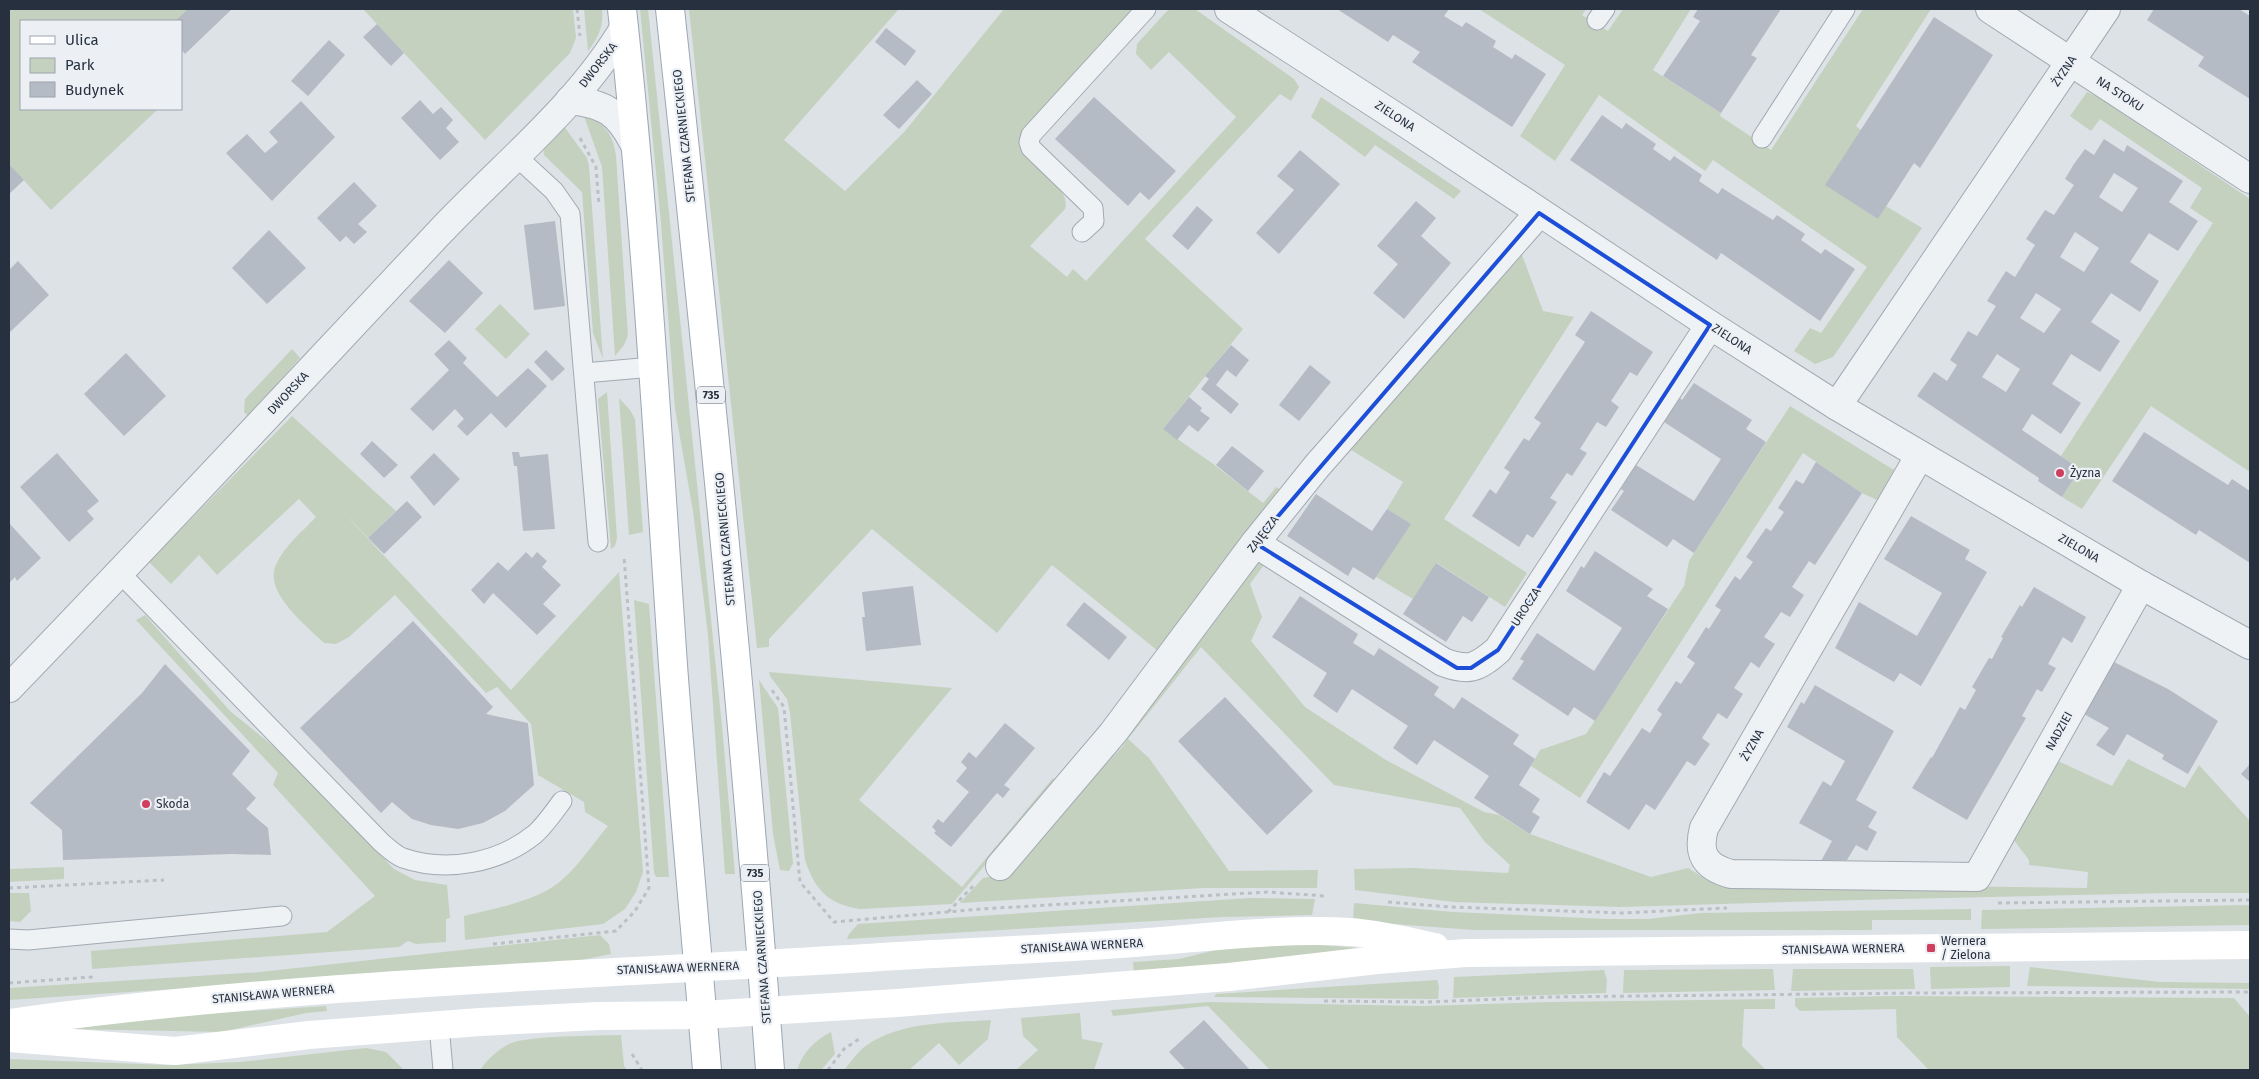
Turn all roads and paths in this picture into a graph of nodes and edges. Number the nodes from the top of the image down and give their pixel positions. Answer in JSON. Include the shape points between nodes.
{"nodes":[{"id":1,"x":670,"y":9,"type":"edge"},
{"id":2,"x":1146,"y":9,"type":"edge"},
{"id":3,"x":1229,"y":9,"type":"edge"},
{"id":4,"x":1845,"y":9,"type":"edge"},
{"id":5,"x":1990,"y":9,"type":"edge"},
{"id":6,"x":2106,"y":9,"type":"edge"},
{"id":7,"x":623,"y":18,"type":"edge"},
{"id":8,"x":2071,"y":61,"type":"junction"},
{"id":9,"x":566,"y":103,"type":"junction"},
{"id":10,"x":1762,"y":138,"type":"dead end"},
{"id":11,"x":634,"y":143,"type":"junction"},
{"id":12,"x":516,"y":156,"type":"junction"},
{"id":13,"x":2250,"y":179,"type":"edge"},
{"id":14,"x":599,"y":206,"type":"dead end"},
{"id":15,"x":1539,"y":213,"type":"junction"},
{"id":16,"x":1082,"y":232,"type":"dead end"},
{"id":17,"x":1710,"y":325,"type":"junction"},
{"id":18,"x":652,"y":367,"type":"junction"},
{"id":19,"x":584,"y":373,"type":"junction"},
{"id":20,"x":1837,"y":406,"type":"junction"},
{"id":21,"x":1920,"y":455,"type":"junction"},
{"id":22,"x":598,"y":542,"type":"dead end"},
{"id":23,"x":1255,"y":543,"type":"junction"},
{"id":24,"x":624,"y":554,"type":"dead end"},
{"id":25,"x":120,"y":573,"type":"junction"},
{"id":26,"x":2141,"y":585,"type":"junction"},
{"id":27,"x":2250,"y":645,"type":"edge"},
{"id":28,"x":769,"y":685,"type":"dead end"},
{"id":29,"x":9,"y":688,"type":"edge"},
{"id":30,"x":562,"y":801,"type":"dead end"},
{"id":31,"x":1000,"y":866,"type":"joint"},
{"id":32,"x":1977,"y":877,"type":"joint"},
{"id":33,"x":164,"y":880,"type":"dead end"},
{"id":34,"x":9,"y":888,"type":"edge"},
{"id":35,"x":1333,"y":897,"type":"dead end"},
{"id":36,"x":2250,"y":900,"type":"edge"},
{"id":37,"x":1382,"y":901,"type":"dead end"},
{"id":38,"x":1995,"y":903,"type":"dead end"},
{"id":39,"x":1729,"y":908,"type":"dead end"},
{"id":40,"x":948,"y":912,"type":"junction"},
{"id":41,"x":282,"y":916,"type":"dead end"},
{"id":42,"x":9,"y":938,"type":"edge"},
{"id":43,"x":492,"y":944,"type":"dead end"},
{"id":44,"x":2250,"y":945,"type":"edge"},
{"id":45,"x":1466,"y":953,"type":"junction"},
{"id":46,"x":762,"y":965,"type":"junction"},
{"id":47,"x":697,"y":968,"type":"junction"},
{"id":48,"x":101,"y":976,"type":"dead end"},
{"id":49,"x":9,"y":983,"type":"edge"},
{"id":50,"x":2250,"y":992,"type":"edge"},
{"id":51,"x":1319,"y":1001,"type":"dead end"},
{"id":52,"x":766,"y":1012,"type":"junction"},
{"id":53,"x":702,"y":1015,"type":"junction"},
{"id":54,"x":9,"y":1022,"type":"edge"},
{"id":55,"x":439,"y":1024,"type":"junction"},
{"id":56,"x":865,"y":1035,"type":"dead end"},
{"id":57,"x":9,"y":1038,"type":"edge"},
{"id":58,"x":632,"y":1054,"type":"dead end"},
{"id":59,"x":443,"y":1070,"type":"edge"},
{"id":60,"x":642,"y":1070,"type":"edge"},
{"id":61,"x":707,"y":1070,"type":"edge"},
{"id":62,"x":770,"y":1070,"type":"edge"},
{"id":63,"x":828,"y":1070,"type":"edge"}],
"edges":[{"from":1,"to":46,"type":"street","name":"STEFANA CZARNIECKIEGO","number":"735","via":[[714,420]]},
{"from":2,"to":16,"type":"lane","via":[[1031,135],[1031,148],[1092,208],[1094,221]]},
{"from":3,"to":15,"type":"street","name":"ZIELONA"},
{"from":4,"to":10,"type":"lane"},
{"from":5,"to":8,"type":"street","name":"NA STOKU"},
{"from":6,"to":8,"type":"street","name":"ŻYZNA"},
{"from":7,"to":9,"type":"street","name":"DWORSKA","via":[[597,70]]},
{"from":7,"to":11,"type":"street"},
{"from":8,"to":13,"type":"street","name":"NA STOKU"},
{"from":8,"to":20,"type":"street","name":"ŻYZNA"},
{"from":9,"to":11,"type":"street","name":"DWORSKA","via":[[588,102],[610,111],[626,127]]},
{"from":9,"to":12,"type":"street","name":"DWORSKA"},
{"from":9,"to":14,"type":"path","via":[[596,168]]},
{"from":11,"to":18,"type":"street"},
{"from":12,"to":19,"type":"lane","via":[[554,191],[570,214]]},
{"from":12,"to":25,"type":"street","name":"DWORSKA","via":[[440,232]]},
{"from":15,"to":17,"type":"street","name":"ZIELONA"},
{"from":15,"to":23,"type":"street","name":"ZAJĘCZA","via":[[1317,466]]},
{"from":17,"to":20,"type":"street","name":"ZIELONA"},
{"from":17,"to":23,"type":"street","name":"UROCZA","via":[[1498,650],[1484,662],[1471,668],[1457,668],[1443,662]]},
{"from":18,"to":19,"type":"lane"},
{"from":18,"to":47,"type":"street"},
{"from":19,"to":22,"type":"lane"},
{"from":20,"to":21,"type":"street","name":"ZIELONA"},
{"from":21,"to":26,"type":"street","name":"ZIELONA"},
{"from":21,"to":32,"type":"street","name":"ŻYZNA","via":[[1704,828],[1700,841],[1708,862],[1731,874]]},
{"from":23,"to":31,"type":"street","name":"ZAJĘCZA","via":[[1113,733]]},
{"from":24,"to":43,"type":"path","via":[[649,888],[635,911],[616,931]]},
{"from":25,"to":29,"type":"street","name":"DWORSKA"},
{"from":25,"to":30,"type":"lane","via":[[381,842],[402,857],[440,865],[480,862],[516,848],[537,832]]},
{"from":26,"to":27,"type":"street","name":"ZIELONA"},
{"from":26,"to":32,"type":"street","name":"NADZIEI"},
{"from":28,"to":40,"type":"path","via":[[784,707],[800,882],[834,922]]},
{"from":31,"to":40,"type":"path","via":[[983,876]]},
{"from":33,"to":34,"type":"path"},
{"from":35,"to":40,"type":"path","via":[[1267,892]]},
{"from":36,"to":38,"type":"path"},
{"from":37,"to":39,"type":"path","via":[[1622,914]]},
{"from":41,"to":42,"type":"lane","via":[[28,940]]},
{"from":44,"to":45,"type":"street","name":"STANISŁAWA WERNERA"},
{"from":45,"to":46,"type":"street","name":"STANISŁAWA WERNERA","via":[[1350,932],[1259,932],[1133,943]]},
{"from":45,"to":52,"type":"street","name":"STANISŁAWA WERNERA","via":[[1229,977]]},
{"from":46,"to":47,"type":"street","name":"STANISŁAWA WERNERA"},
{"from":46,"to":52,"type":"street","name":"STEFANA CZARNIECKIEGO","number":"735"},
{"from":47,"to":53,"type":"street"},
{"from":47,"to":54,"type":"street","name":"STANISŁAWA WERNERA","via":[[291,991]]},
{"from":48,"to":49,"type":"path"},
{"from":50,"to":51,"type":"path"},
{"from":52,"to":53,"type":"street","name":"STANISŁAWA WERNERA"},
{"from":52,"to":62,"type":"street","name":"STEFANA CZARNIECKIEGO","number":"735"},
{"from":53,"to":55,"type":"street","name":"STANISŁAWA WERNERA","via":[[598,1016]]},
{"from":53,"to":61,"type":"street"},
{"from":55,"to":57,"type":"street","name":"STANISŁAWA WERNERA","via":[[175,1051]]},
{"from":55,"to":59,"type":"lane"},
{"from":56,"to":63,"type":"path","via":[[844,1049]]},
{"from":58,"to":60,"type":"path"}]}
